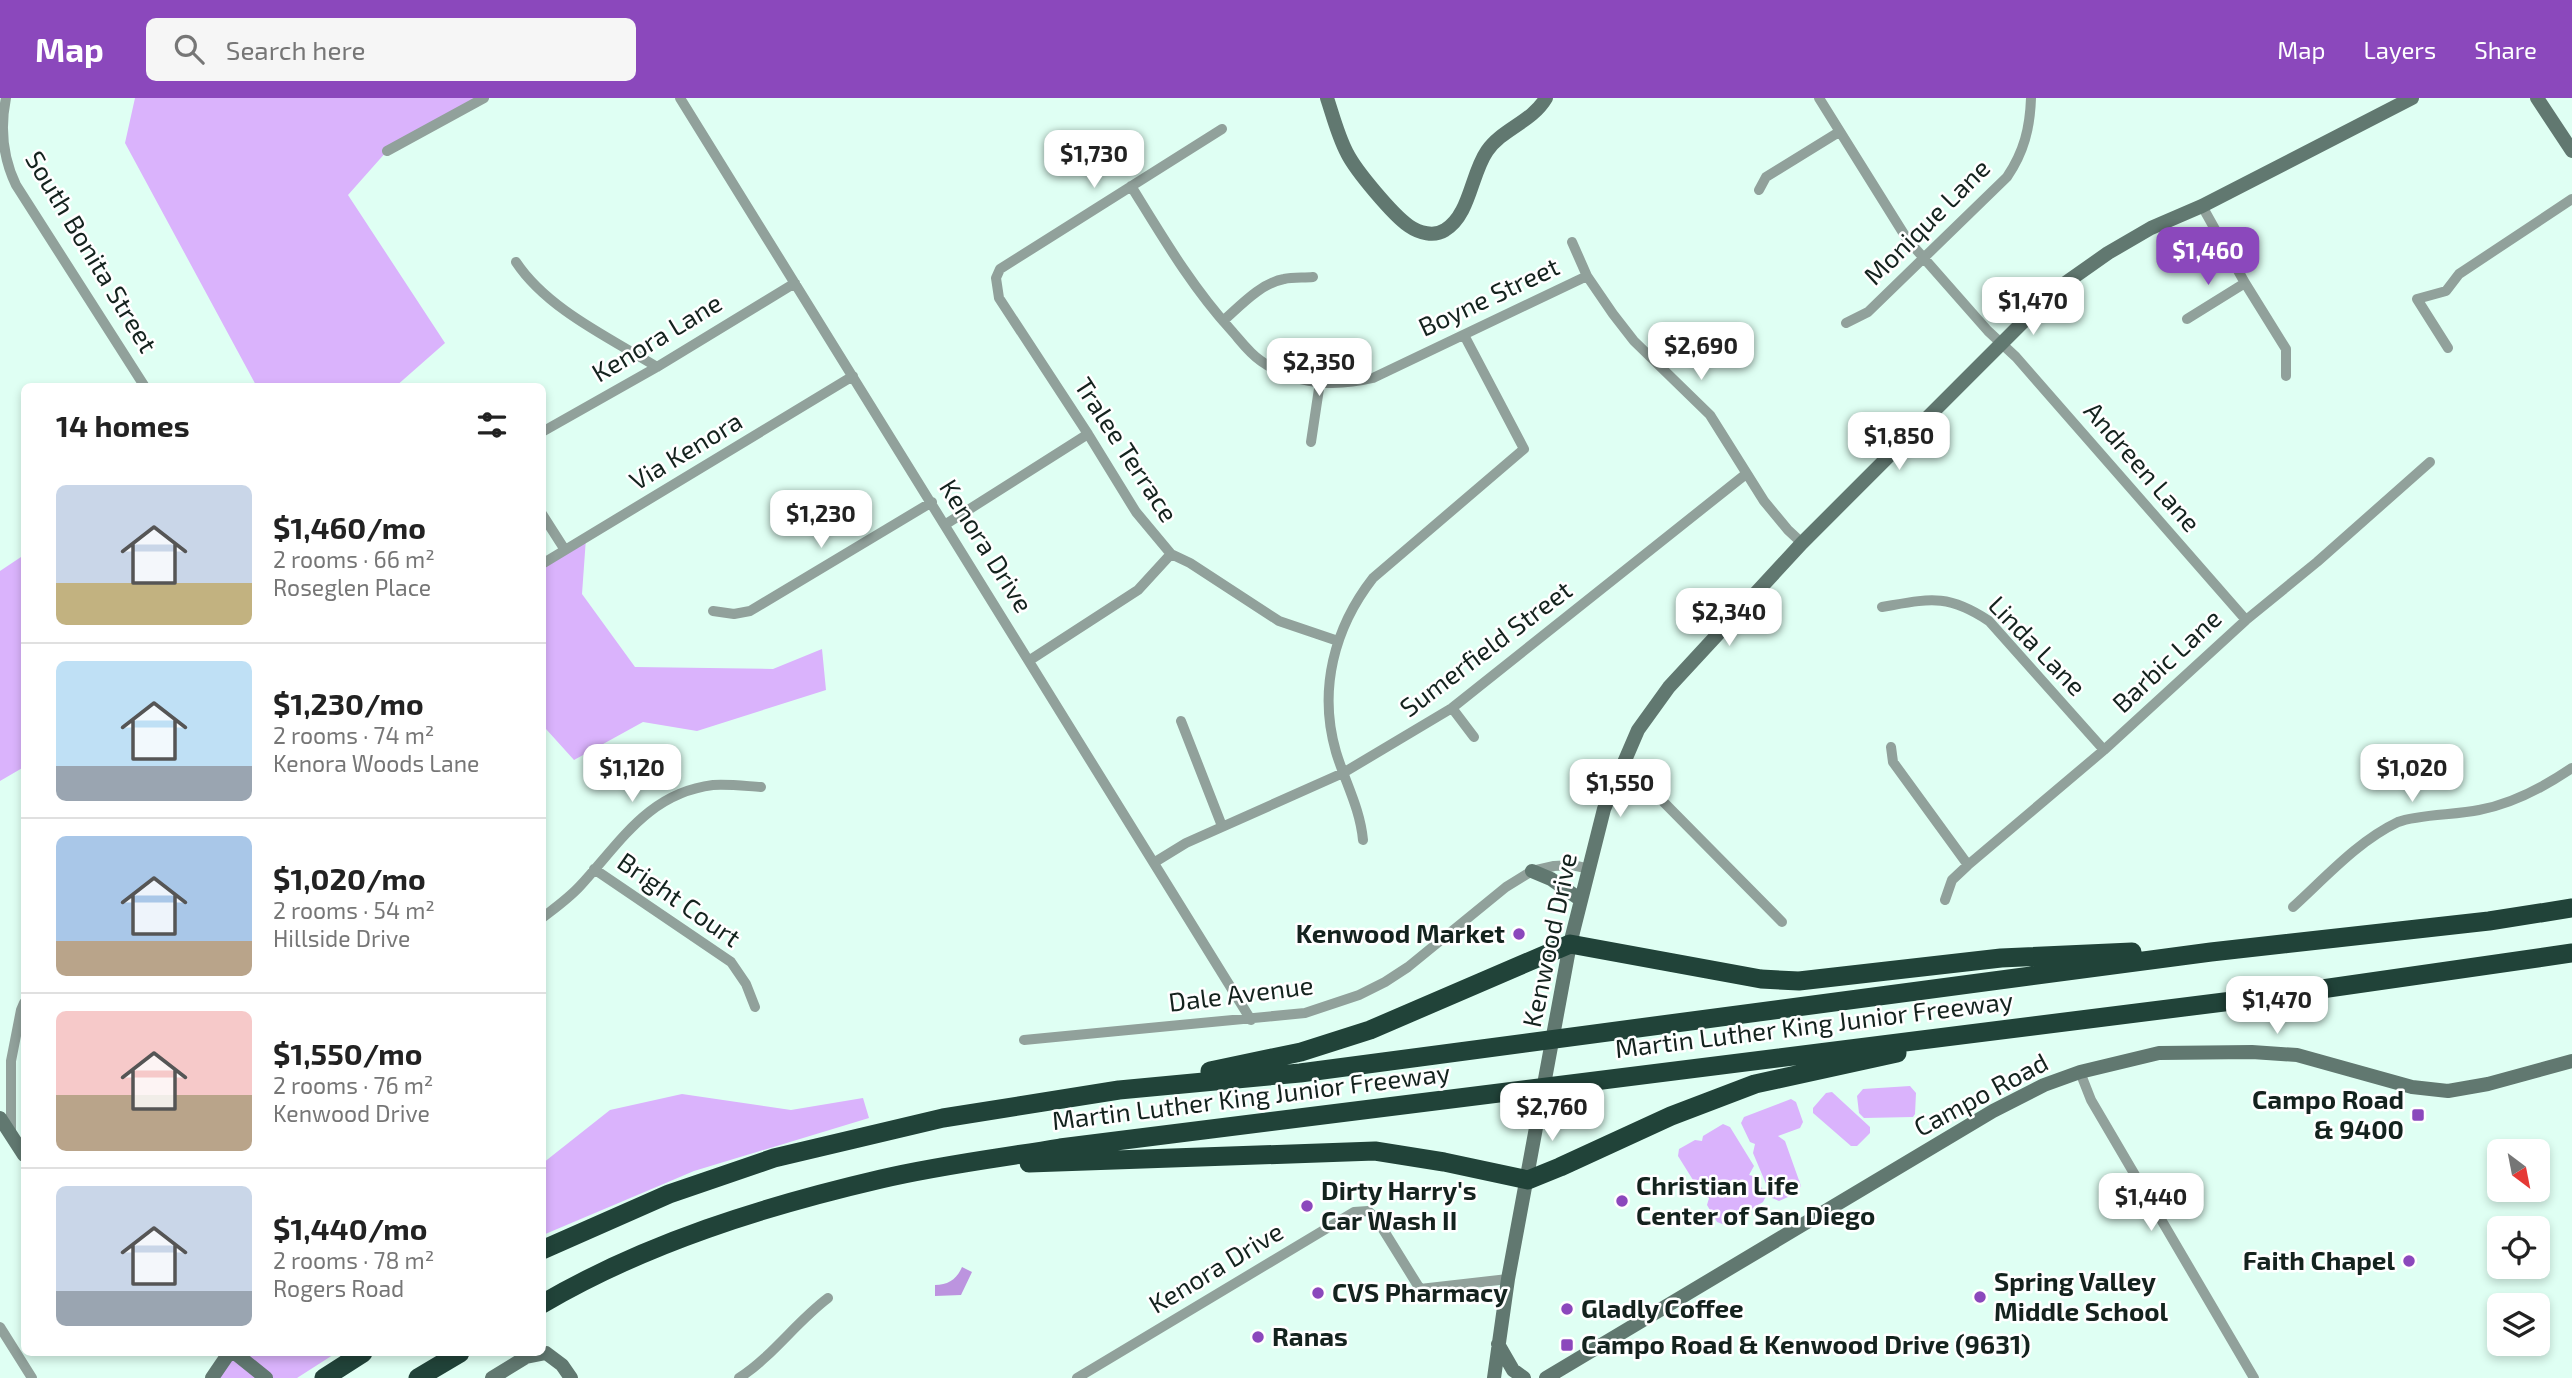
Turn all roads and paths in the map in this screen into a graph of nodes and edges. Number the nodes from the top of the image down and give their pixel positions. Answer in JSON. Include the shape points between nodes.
{"nodes":[{"id":1,"x":6,"y":98,"type":"edge"},
{"id":2,"x":484,"y":98,"type":"edge"},
{"id":3,"x":680,"y":98,"type":"edge"},
{"id":4,"x":1326,"y":98,"type":"edge"},
{"id":5,"x":1546,"y":98,"type":"edge"},
{"id":6,"x":1819,"y":98,"type":"edge"},
{"id":7,"x":2031,"y":98,"type":"edge"},
{"id":8,"x":2412,"y":98,"type":"edge"},
{"id":9,"x":2537,"y":98,"type":"edge"},
{"id":10,"x":1222,"y":129,"type":"dead end"},
{"id":11,"x":1839,"y":132,"type":"junction"},
{"id":12,"x":387,"y":151,"type":"dead end"},
{"id":13,"x":2572,"y":151,"type":"edge"},
{"id":14,"x":1131,"y":186,"type":"junction"},
{"id":15,"x":1759,"y":190,"type":"dead end"},
{"id":16,"x":2572,"y":199,"type":"edge"},
{"id":17,"x":2202,"y":206,"type":"junction"},
{"id":18,"x":1572,"y":242,"type":"dead end"},
{"id":19,"x":1924,"y":258,"type":"junction"},
{"id":20,"x":516,"y":262,"type":"dead end"},
{"id":21,"x":1587,"y":276,"type":"junction"},
{"id":22,"x":1313,"y":277,"type":"dead end"},
{"id":23,"x":795,"y":283,"type":"junction"},
{"id":24,"x":2245,"y":283,"type":"junction"},
{"id":25,"x":2187,"y":319,"type":"dead end"},
{"id":26,"x":1223,"y":321,"type":"junction"},
{"id":27,"x":1846,"y":323,"type":"dead end"},
{"id":28,"x":1464,"y":335,"type":"junction"},
{"id":29,"x":2003,"y":345,"type":"junction"},
{"id":30,"x":2448,"y":348,"type":"dead end"},
{"id":31,"x":657,"y":367,"type":"junction"},
{"id":32,"x":853,"y":376,"type":"junction"},
{"id":33,"x":2286,"y":376,"type":"dead end"},
{"id":34,"x":142,"y":383,"type":"edge"},
{"id":35,"x":1320,"y":383,"type":"junction"},
{"id":36,"x":546,"y":430,"type":"edge"},
{"id":37,"x":1088,"y":434,"type":"junction"},
{"id":38,"x":1311,"y":442,"type":"dead end"},
{"id":39,"x":2430,"y":462,"type":"dead end"},
{"id":40,"x":1746,"y":474,"type":"junction"},
{"id":41,"x":932,"y":502,"type":"junction"},
{"id":42,"x":546,"y":520,"type":"edge"},
{"id":43,"x":946,"y":524,"type":"junction"},
{"id":44,"x":1802,"y":543,"type":"junction"},
{"id":45,"x":565,"y":550,"type":"junction"},
{"id":46,"x":1171,"y":554,"type":"junction"},
{"id":47,"x":546,"y":562,"type":"edge"},
{"id":48,"x":1882,"y":607,"type":"dead end"},
{"id":49,"x":713,"y":611,"type":"dead end"},
{"id":50,"x":2246,"y":620,"type":"junction"},
{"id":51,"x":1338,"y":641,"type":"junction"},
{"id":52,"x":1030,"y":660,"type":"junction"},
{"id":53,"x":1452,"y":708,"type":"junction"},
{"id":54,"x":1181,"y":721,"type":"dead end"},
{"id":55,"x":1474,"y":737,"type":"dead end"},
{"id":56,"x":1891,"y":747,"type":"dead end"},
{"id":57,"x":2104,"y":750,"type":"junction"},
{"id":58,"x":1623,"y":761,"type":"junction"},
{"id":59,"x":2572,"y":768,"type":"edge"},
{"id":60,"x":1343,"y":773,"type":"junction"},
{"id":61,"x":761,"y":787,"type":"dead end"},
{"id":62,"x":1222,"y":826,"type":"junction"},
{"id":63,"x":1363,"y":840,"type":"dead end"},
{"id":64,"x":1155,"y":862,"type":"junction"},
{"id":65,"x":1968,"y":865,"type":"junction"},
{"id":66,"x":594,"y":869,"type":"junction"},
{"id":67,"x":1590,"y":869,"type":"junction"},
{"id":68,"x":1532,"y":872,"type":"junction"},
{"id":69,"x":1581,"y":900,"type":"junction"},
{"id":70,"x":1945,"y":900,"type":"dead end"},
{"id":71,"x":2293,"y":907,"type":"dead end"},
{"id":72,"x":2572,"y":908,"type":"edge"},
{"id":73,"x":546,"y":915,"type":"edge"},
{"id":74,"x":1782,"y":922,"type":"dead end"},
{"id":75,"x":1570,"y":944,"type":"junction"},
{"id":76,"x":2255,"y":949,"type":"junction"},
{"id":77,"x":2572,"y":953,"type":"edge"},
{"id":78,"x":755,"y":1007,"type":"dead end"},
{"id":79,"x":21,"y":1010,"type":"edge"},
{"id":80,"x":1251,"y":1020,"type":"junction"},
{"id":81,"x":1986,"y":1030,"type":"junction"},
{"id":82,"x":1024,"y":1040,"type":"dead end"},
{"id":83,"x":2572,"y":1061,"type":"edge"},
{"id":84,"x":2080,"y":1072,"type":"junction"},
{"id":85,"x":1119,"y":1090,"type":"junction"},
{"id":86,"x":0,"y":1118,"type":"edge"},
{"id":87,"x":11,"y":1135,"type":"junction"},
{"id":88,"x":21,"y":1150,"type":"edge"},
{"id":89,"x":954,"y":1165,"type":"junction"},
{"id":90,"x":1528,"y":1180,"type":"junction"},
{"id":91,"x":546,"y":1248,"type":"edge"},
{"id":92,"x":1508,"y":1279,"type":"junction"},
{"id":93,"x":828,"y":1298,"type":"dead end"},
{"id":94,"x":546,"y":1302,"type":"edge"},
{"id":95,"x":0,"y":1327,"type":"edge"},
{"id":96,"x":1499,"y":1344,"type":"junction"},
{"id":97,"x":546,"y":1353,"type":"edge"},
{"id":98,"x":227,"y":1356,"type":"edge"},
{"id":99,"x":239,"y":1356,"type":"edge"},
{"id":100,"x":358,"y":1356,"type":"edge"},
{"id":101,"x":455,"y":1356,"type":"edge"},
{"id":102,"x":531,"y":1356,"type":"edge"},
{"id":103,"x":32,"y":1378,"type":"edge"},
{"id":104,"x":212,"y":1378,"type":"edge"},
{"id":105,"x":266,"y":1378,"type":"edge"},
{"id":106,"x":324,"y":1378,"type":"edge"},
{"id":107,"x":418,"y":1378,"type":"edge"},
{"id":108,"x":492,"y":1378,"type":"edge"},
{"id":109,"x":570,"y":1378,"type":"edge"},
{"id":110,"x":738,"y":1378,"type":"edge"},
{"id":111,"x":1077,"y":1378,"type":"edge"},
{"id":112,"x":1494,"y":1378,"type":"edge"},
{"id":113,"x":1524,"y":1378,"type":"edge"},
{"id":114,"x":1546,"y":1378,"type":"edge"},
{"id":115,"x":2254,"y":1378,"type":"edge"}],
"edges":[{"from":1,"to":34,"type":"street","name":"South Bonita Street","via":[[1,129],[6,163],[16,185]]},
{"from":2,"to":12,"type":"street"},
{"from":3,"to":23,"type":"street","name":"Kenora Drive"},
{"from":4,"to":5,"type":"main road","via":[[1347,155],[1409,226],[1435,234],[1456,219],[1488,149]]},
{"from":6,"to":11,"type":"street","name":"Andreen Lane"},
{"from":7,"to":19,"type":"street","name":"Monique Lane","via":[[2026,139],[2012,168]]},
{"from":8,"to":17,"type":"main road","name":"Kenwood Drive"},
{"from":9,"to":13,"type":"main road"},
{"from":10,"to":14,"type":"street"},
{"from":11,"to":15,"type":"street","via":[[1766,177]]},
{"from":11,"to":19,"type":"street","name":"Andreen Lane"},
{"from":14,"to":26,"type":"street","name":"Boyne Street","via":[[1184,274]]},
{"from":14,"to":37,"type":"street","name":"Tralee Terrace","via":[[1000,269],[996,278],[999,298]]},
{"from":16,"to":30,"type":"street","via":[[2469,266],[2446,291],[2417,299]]},
{"from":17,"to":24,"type":"street"},
{"from":17,"to":29,"type":"main road","name":"Kenwood Drive","via":[[2151,228],[2087,267],[2043,303]]},
{"from":18,"to":21,"type":"street"},
{"from":19,"to":27,"type":"street","name":"Monique Lane","via":[[1868,312]]},
{"from":19,"to":29,"type":"street","name":"Andreen Lane"},
{"from":20,"to":31,"type":"street","via":[[555,305]]},
{"from":21,"to":28,"type":"street","name":"Boyne Street"},
{"from":21,"to":40,"type":"street","via":[[1634,341],[1710,415]]},
{"from":22,"to":26,"type":"street","via":[[1275,282]]},
{"from":23,"to":31,"type":"street","name":"Kenora Lane"},
{"from":23,"to":32,"type":"street","name":"Kenora Drive"},
{"from":24,"to":25,"type":"street"},
{"from":24,"to":33,"type":"street","via":[[2286,349]]},
{"from":26,"to":35,"type":"street","name":"Boyne Street","via":[[1257,359],[1281,372]]},
{"from":28,"to":35,"type":"street","name":"Boyne Street","via":[[1373,377]]},
{"from":28,"to":51,"type":"street","via":[[1524,449],[1373,578]]},
{"from":29,"to":44,"type":"main road","name":"Kenwood Drive"},
{"from":29,"to":50,"type":"street","name":"Andreen Lane"},
{"from":31,"to":36,"type":"street","name":"Kenora Lane"},
{"from":32,"to":41,"type":"street","name":"Kenora Drive"},
{"from":32,"to":45,"type":"street","name":"Via Kenora"},
{"from":35,"to":38,"type":"street"},
{"from":37,"to":43,"type":"street"},
{"from":37,"to":46,"type":"street","name":"Tralee Terrace","via":[[1136,512]]},
{"from":39,"to":50,"type":"street","name":"Barbic Lane"},
{"from":40,"to":44,"type":"street"},
{"from":40,"to":53,"type":"street","name":"Sumerfield Street"},
{"from":41,"to":43,"type":"street","name":"Kenora Drive"},
{"from":41,"to":49,"type":"street","via":[[750,611]]},
{"from":42,"to":45,"type":"street"},
{"from":43,"to":52,"type":"street","name":"Kenora Drive"},
{"from":44,"to":58,"type":"main road","name":"Kenwood Drive","via":[[1669,687],[1638,730]]},
{"from":45,"to":47,"type":"street","name":"Via Kenora"},
{"from":46,"to":51,"type":"street","name":"Tralee Terrace","via":[[1279,621]]},
{"from":46,"to":52,"type":"street","via":[[1138,590]]},
{"from":48,"to":57,"type":"street","name":"Linda Lane","via":[[1931,599],[1968,607],[1989,621]]},
{"from":50,"to":57,"type":"street","name":"Barbic Lane"},
{"from":51,"to":60,"type":"street","via":[[1328,703]]},
{"from":52,"to":64,"type":"street","name":"Kenora Drive"},
{"from":53,"to":55,"type":"street"},
{"from":53,"to":60,"type":"street","name":"Sumerfield Street"},
{"from":54,"to":62,"type":"street"},
{"from":56,"to":65,"type":"street","via":[[1893,762]]},
{"from":57,"to":65,"type":"street","name":"Barbic Lane"},
{"from":58,"to":67,"type":"main road","name":"Kenwood Drive","via":[[1604,809]]},
{"from":58,"to":74,"type":"street"},
{"from":59,"to":71,"type":"street","via":[[2549,784],[2481,810],[2401,821],[2354,852]]},
{"from":60,"to":62,"type":"street","name":"Sumerfield Street"},
{"from":60,"to":63,"type":"street","via":[[1361,819]]},
{"from":61,"to":66,"type":"street","via":[[711,786],[675,796],[640,818]]},
{"from":62,"to":64,"type":"street","name":"Sumerfield Street"},
{"from":64,"to":80,"type":"street","name":"Kenora Drive"},
{"from":65,"to":70,"type":"street","name":"Barbic Lane","via":[[1952,880]]},
{"from":66,"to":73,"type":"street"},
{"from":66,"to":78,"type":"street","name":"Bright Court","via":[[732,962]]},
{"from":67,"to":68,"type":"street","name":"Dale Avenue","via":[[1572,865]]},
{"from":67,"to":69,"type":"main road","name":"Kenwood Drive"},
{"from":68,"to":69,"type":"main road"},
{"from":68,"to":80,"type":"street","name":"Dale Avenue","via":[[1506,887],[1385,982],[1305,1013]]},
{"from":69,"to":75,"type":"main road","name":"Kenwood Drive"},
{"from":72,"to":76,"type":"highway","name":"Martin Luther King Junior Freeway"},
{"from":75,"to":76,"type":"highway","via":[[1761,979],[1799,981],[2001,958]]},
{"from":75,"to":85,"type":"highway","via":[[1370,1030],[1301,1052]]},
{"from":75,"to":90,"type":"main road","name":"Kenwood Drive"},
{"from":76,"to":85,"type":"highway","name":"Martin Luther King Junior Freeway","via":[[1300,1073]]},
{"from":77,"to":81,"type":"highway","name":"Martin Luther King Junior Freeway","via":[[2280,995]]},
{"from":79,"to":87,"type":"street","via":[[12,1061]]},
{"from":80,"to":82,"type":"street","name":"Dale Avenue"},
{"from":81,"to":89,"type":"highway","name":"Martin Luther King Junior Freeway"},
{"from":81,"to":90,"type":"highway","via":[[1755,1084]]},
{"from":83,"to":84,"type":"main road","name":"Campo Road","via":[[2448,1091],[2412,1087],[2297,1055],[2252,1052],[2159,1053]]},
{"from":84,"to":114,"type":"main road","name":"Campo Road","via":[[1982,1117]]},
{"from":84,"to":115,"type":"street","via":[[2091,1100]]},
{"from":85,"to":91,"type":"highway","name":"Martin Luther King Junior Freeway","via":[[943,1118],[774,1158],[669,1194]]},
{"from":86,"to":87,"type":"main road"},
{"from":87,"to":88,"type":"main road"},
{"from":89,"to":90,"type":"highway","via":[[1375,1151]]},
{"from":89,"to":94,"type":"highway","name":"Martin Luther King Junior Freeway","via":[[800,1199],[682,1237]]},
{"from":90,"to":92,"type":"main road","name":"Kenwood Drive"},
{"from":92,"to":96,"type":"main road","name":"Kenwood Drive"},
{"from":92,"to":111,"type":"street","name":"Kenora Drive","via":[[1420,1289],[1376,1218],[1368,1212],[1354,1212]]},
{"from":93,"to":110,"type":"street"},
{"from":95,"to":103,"type":"street"},
{"from":96,"to":112,"type":"main road","name":"Kenwood Drive"},
{"from":96,"to":113,"type":"main road","via":[[1513,1370]]},
{"from":97,"to":109,"type":"main road"},
{"from":98,"to":104,"type":"main road"},
{"from":99,"to":105,"type":"main road"},
{"from":100,"to":106,"type":"highway"},
{"from":101,"to":107,"type":"highway"},
{"from":102,"to":108,"type":"main road"}]}
